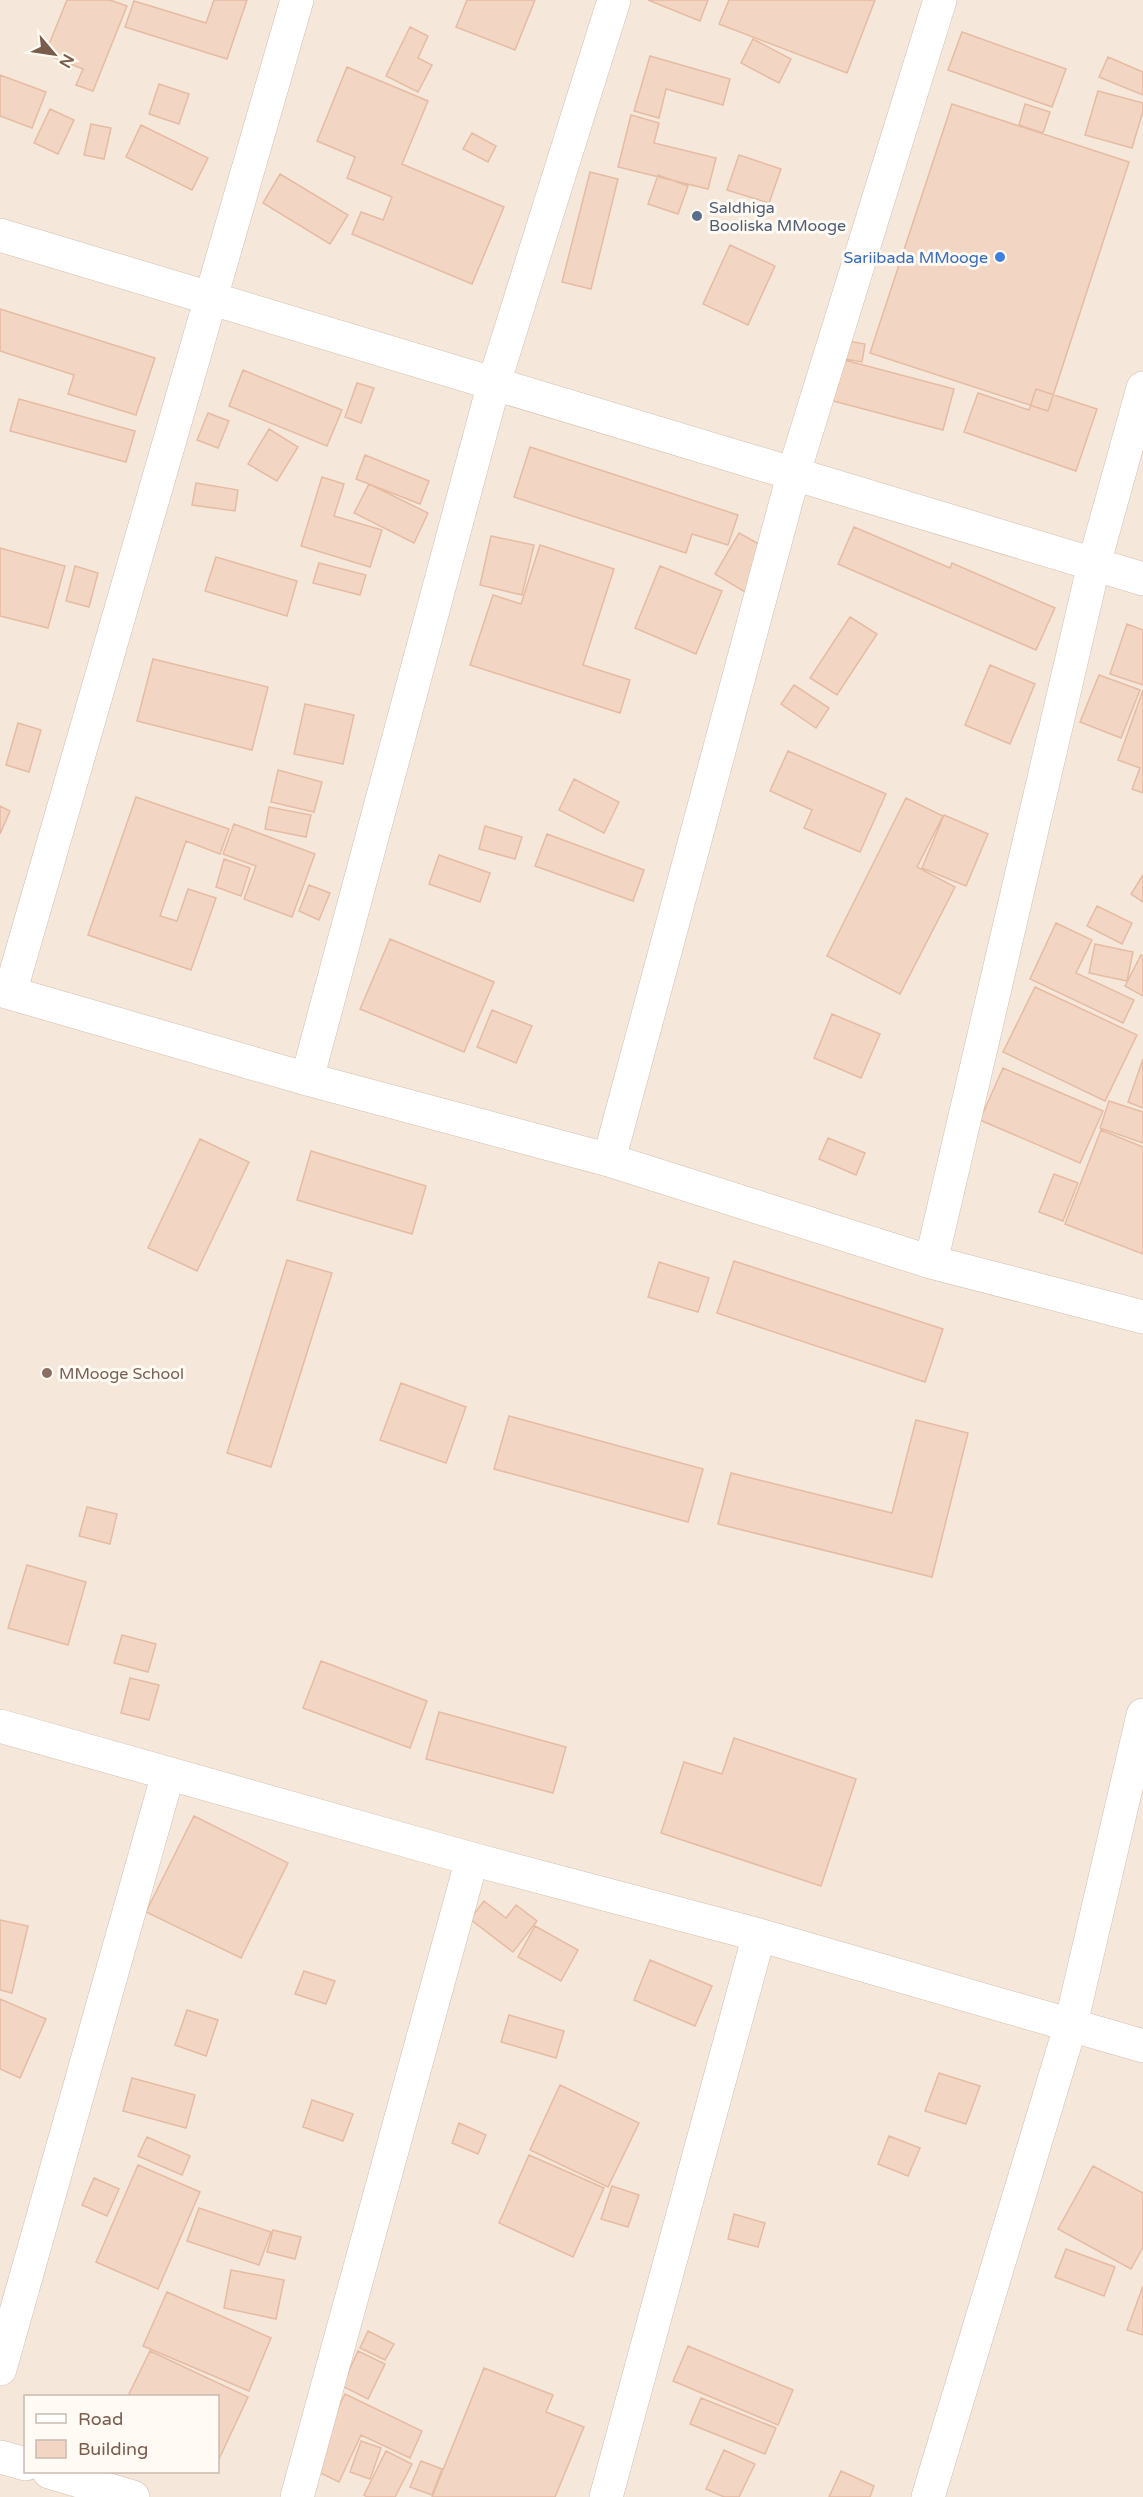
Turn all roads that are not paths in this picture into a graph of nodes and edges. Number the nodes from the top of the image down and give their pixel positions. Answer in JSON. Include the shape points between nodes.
{"nodes":[{"id":1,"x":297,"y":0,"type":"edge"},
{"id":2,"x":615,"y":0,"type":"edge"},
{"id":3,"x":940,"y":0,"type":"edge"},
{"id":4,"x":0,"y":235,"type":"edge"},
{"id":5,"x":211,"y":298,"type":"junction"},
{"id":6,"x":494,"y":383,"type":"junction"},
{"id":7,"x":1143,"y":388,"type":"edge"},
{"id":8,"x":794,"y":472,"type":"junction"},
{"id":9,"x":1094,"y":564,"type":"junction"},
{"id":10,"x":1143,"y":579,"type":"edge"},
{"id":11,"x":5,"y":991,"type":"edge"},
{"id":12,"x":308,"y":1079,"type":"junction"},
{"id":13,"x":609,"y":1160,"type":"junction"},
{"id":14,"x":931,"y":1262,"type":"junction"},
{"id":15,"x":1143,"y":1317,"type":"edge"},
{"id":16,"x":1143,"y":1716,"type":"edge"},
{"id":17,"x":0,"y":1726,"type":"edge"},
{"id":18,"x":168,"y":1774,"type":"junction"},
{"id":19,"x":472,"y":1859,"type":"junction"},
{"id":20,"x":759,"y":1935,"type":"junction"},
{"id":21,"x":1071,"y":2024,"type":"junction"},
{"id":22,"x":1143,"y":2046,"type":"edge"},
{"id":23,"x":0,"y":2369,"type":"edge"},
{"id":24,"x":0,"y":2457,"type":"edge"},
{"id":25,"x":24,"y":2463,"type":"edge"},
{"id":26,"x":52,"y":2473,"type":"edge"},
{"id":27,"x":133,"y":2497,"type":"edge"},
{"id":28,"x":297,"y":2497,"type":"edge"},
{"id":29,"x":606,"y":2497,"type":"edge"},
{"id":30,"x":928,"y":2497,"type":"edge"}],
"edges":[{"from":1,"to":5,"type":"street"},
{"from":2,"to":6,"type":"street"},
{"from":3,"to":8,"type":"street"},
{"from":4,"to":5,"type":"street"},
{"from":5,"to":6,"type":"street"},
{"from":5,"to":11,"type":"street"},
{"from":6,"to":8,"type":"street"},
{"from":6,"to":12,"type":"street"},
{"from":7,"to":9,"type":"street"},
{"from":8,"to":9,"type":"street"},
{"from":8,"to":13,"type":"street"},
{"from":9,"to":10,"type":"street"},
{"from":9,"to":14,"type":"street"},
{"from":11,"to":12,"type":"street"},
{"from":12,"to":13,"type":"street"},
{"from":13,"to":14,"type":"street"},
{"from":14,"to":15,"type":"street"},
{"from":16,"to":21,"type":"street"},
{"from":17,"to":18,"type":"street"},
{"from":18,"to":19,"type":"street"},
{"from":18,"to":23,"type":"street"},
{"from":19,"to":20,"type":"street"},
{"from":19,"to":28,"type":"street"},
{"from":20,"to":21,"type":"street"},
{"from":20,"to":29,"type":"street"},
{"from":21,"to":22,"type":"street"},
{"from":21,"to":30,"type":"street"},
{"from":24,"to":25,"type":"street"},
{"from":26,"to":27,"type":"street"}]}
